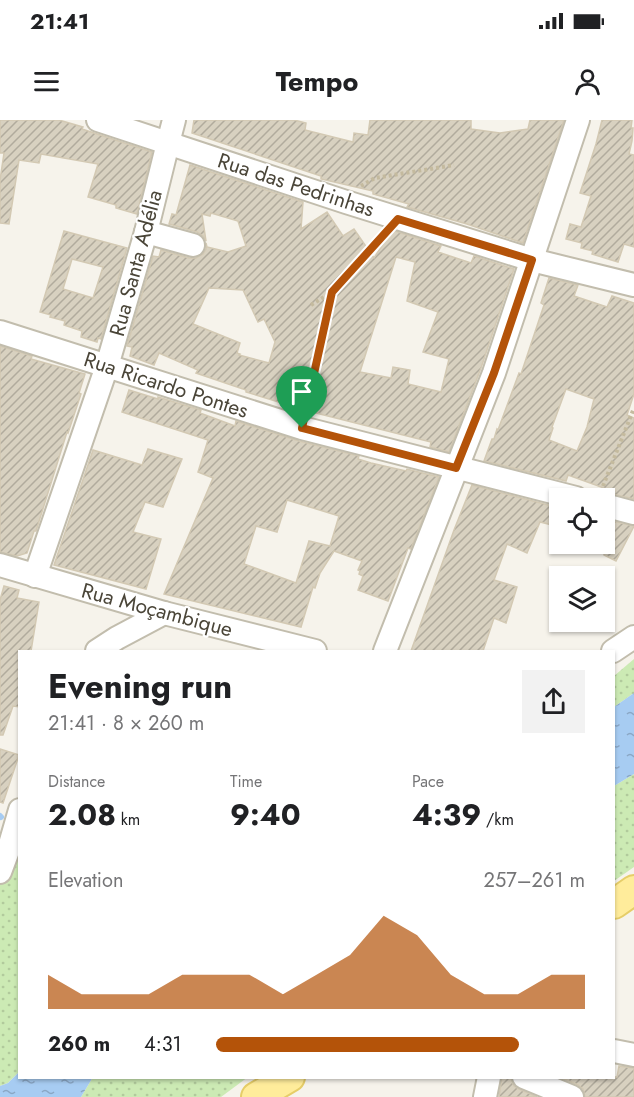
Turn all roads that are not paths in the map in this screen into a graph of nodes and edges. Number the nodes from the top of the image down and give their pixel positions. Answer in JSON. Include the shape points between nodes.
{"nodes":[{"id":1,"x":98,"y":120,"type":"edge"},
{"id":2,"x":174,"y":120,"type":"edge"},
{"id":3,"x":578,"y":120,"type":"edge"},
{"id":4,"x":168,"y":143,"type":"junction"},
{"id":5,"x":146,"y":232,"type":"junction"},
{"id":6,"x":193,"y":245,"type":"dead end"},
{"id":7,"x":532,"y":260,"type":"junction"},
{"id":8,"x":634,"y":285,"type":"edge"},
{"id":9,"x":0,"y":332,"type":"edge"},
{"id":10,"x":107,"y":366,"type":"junction"},
{"id":11,"x":456,"y":468,"type":"junction"},
{"id":12,"x":549,"y":491,"type":"edge"},
{"id":13,"x":615,"y":503,"type":"edge"},
{"id":14,"x":634,"y":513,"type":"edge"},
{"id":15,"x":1,"y":571,"type":"edge"},
{"id":16,"x":35,"y":576,"type":"junction"},
{"id":17,"x":164,"y":613,"type":"junction"},
{"id":18,"x":634,"y":637,"type":"edge"},
{"id":19,"x":99,"y":650,"type":"edge"},
{"id":20,"x":311,"y":650,"type":"edge"},
{"id":21,"x":385,"y":650,"type":"edge"},
{"id":22,"x":614,"y":650,"type":"edge"},
{"id":23,"x":18,"y":817,"type":"edge"},
{"id":24,"x":0,"y":872,"type":"edge"},
{"id":25,"x":634,"y":890,"type":"edge"},
{"id":26,"x":615,"y":903,"type":"edge"},
{"id":27,"x":615,"y":1051,"type":"edge"},
{"id":28,"x":634,"y":1055,"type":"edge"},
{"id":29,"x":287,"y":1079,"type":"edge"},
{"id":30,"x":489,"y":1079,"type":"edge"},
{"id":31,"x":529,"y":1079,"type":"edge"},
{"id":32,"x":256,"y":1097,"type":"edge"},
{"id":33,"x":485,"y":1097,"type":"edge"},
{"id":34,"x":572,"y":1097,"type":"edge"}],
"edges":[{"from":1,"to":4,"type":"street","name":"Rua das Pedrinhas"},
{"from":2,"to":4,"type":"street","name":"Rua Santa Adélia"},
{"from":3,"to":7,"type":"street"},
{"from":4,"to":5,"type":"street","name":"Rua Santa Adélia"},
{"from":4,"to":7,"type":"street","name":"Rua das Pedrinhas"},
{"from":5,"to":6,"type":"street"},
{"from":5,"to":10,"type":"street","name":"Rua Santa Adélia"},
{"from":7,"to":8,"type":"street","name":"Rua das Pedrinhas"},
{"from":7,"to":11,"type":"street","via":[[494,373]]},
{"from":9,"to":10,"type":"street","name":"Rua Ricardo Pontes"},
{"from":10,"to":11,"type":"street","name":"Rua Ricardo Pontes","via":[[302,428]]},
{"from":10,"to":16,"type":"street","name":"Rua Santa Adélia"},
{"from":11,"to":12,"type":"street","name":"Rua Ricardo Pontes"},
{"from":11,"to":21,"type":"street"},
{"from":13,"to":14,"type":"street"},
{"from":15,"to":16,"type":"street","name":"Rua Moçambique"},
{"from":16,"to":17,"type":"street","name":"Rua Moçambique"},
{"from":17,"to":19,"type":"street"},
{"from":17,"to":20,"type":"street","name":"Rua Moçambique"},
{"from":18,"to":22,"type":"street"},
{"from":23,"to":24,"type":"street"},
{"from":25,"to":26,"type":"main road"},
{"from":27,"to":28,"type":"street"},
{"from":29,"to":32,"type":"main road"},
{"from":30,"to":33,"type":"street"},
{"from":31,"to":34,"type":"street"}]}
